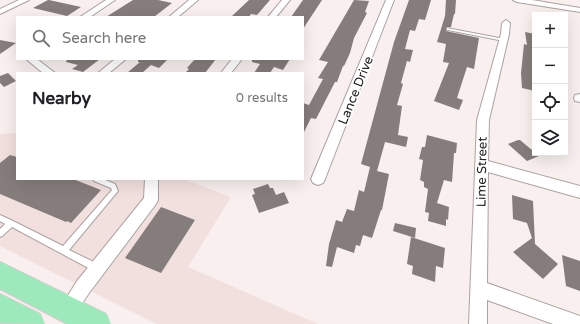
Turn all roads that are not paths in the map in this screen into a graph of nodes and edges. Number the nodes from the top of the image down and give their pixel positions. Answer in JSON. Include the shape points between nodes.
{"nodes":[{"id":1,"x":25,"y":0,"type":"edge"},
{"id":2,"x":111,"y":0,"type":"edge"},
{"id":3,"x":194,"y":0,"type":"edge"},
{"id":4,"x":286,"y":0,"type":"edge"},
{"id":5,"x":390,"y":0,"type":"edge"},
{"id":6,"x":517,"y":0,"type":"edge"},
{"id":7,"x":580,"y":10,"type":"edge"},
{"id":8,"x":0,"y":12,"type":"edge"},
{"id":9,"x":86,"y":16,"type":"edge"},
{"id":10,"x":174,"y":16,"type":"edge"},
{"id":11,"x":273,"y":16,"type":"edge"},
{"id":12,"x":506,"y":23,"type":"dead end"},
{"id":13,"x":448,"y":29,"type":"dead end"},
{"id":14,"x":504,"y":40,"type":"junction"},
{"id":15,"x":32,"y":60,"type":"edge"},
{"id":16,"x":120,"y":60,"type":"edge"},
{"id":17,"x":236,"y":60,"type":"edge"},
{"id":18,"x":49,"y":72,"type":"edge"},
{"id":19,"x":104,"y":72,"type":"edge"},
{"id":20,"x":227,"y":72,"type":"edge"},
{"id":21,"x":482,"y":165,"type":"junction"},
{"id":22,"x":318,"y":179,"type":"dead end"},
{"id":23,"x":98,"y":180,"type":"edge"},
{"id":24,"x":151,"y":180,"type":"dead end"},
{"id":25,"x":580,"y":192,"type":"edge"},
{"id":26,"x":0,"y":218,"type":"edge"},
{"id":27,"x":11,"y":223,"type":"junction"},
{"id":28,"x":0,"y":234,"type":"edge"},
{"id":29,"x":64,"y":250,"type":"junction"},
{"id":30,"x":97,"y":269,"type":"junction"},
{"id":31,"x":0,"y":275,"type":"edge"},
{"id":32,"x":478,"y":289,"type":"junction"},
{"id":33,"x":0,"y":308,"type":"edge"},
{"id":34,"x":68,"y":310,"type":"junction"},
{"id":35,"x":30,"y":324,"type":"edge"},
{"id":36,"x":96,"y":324,"type":"edge"},
{"id":37,"x":478,"y":324,"type":"edge"},
{"id":38,"x":578,"y":324,"type":"edge"}],
"edges":[{"from":1,"to":8,"type":"street"},
{"from":2,"to":9,"type":"street"},
{"from":3,"to":10,"type":"street"},
{"from":4,"to":11,"type":"street"},
{"from":5,"to":22,"type":"street","name":"Lance Drive"},
{"from":6,"to":7,"type":"street"},
{"from":12,"to":14,"type":"street","name":"Lime Street"},
{"from":13,"to":14,"type":"lane"},
{"from":14,"to":21,"type":"street","name":"Lime Street","via":[[483,120]]},
{"from":15,"to":18,"type":"street"},
{"from":16,"to":19,"type":"street"},
{"from":17,"to":20,"type":"street"},
{"from":21,"to":25,"type":"street"},
{"from":21,"to":32,"type":"street","name":"Lime Street"},
{"from":23,"to":29,"type":"lane","via":[[113,186],[115,191]]},
{"from":24,"to":30,"type":"street","via":[[151,200]]},
{"from":26,"to":27,"type":"lane"},
{"from":27,"to":28,"type":"lane"},
{"from":27,"to":29,"type":"lane"},
{"from":29,"to":30,"type":"lane"},
{"from":30,"to":34,"type":"street"},
{"from":31,"to":34,"type":"main road"},
{"from":32,"to":37,"type":"street","name":"Lime Street"},
{"from":32,"to":38,"type":"street"},
{"from":33,"to":35,"type":"main road"},
{"from":34,"to":36,"type":"main road"}]}
